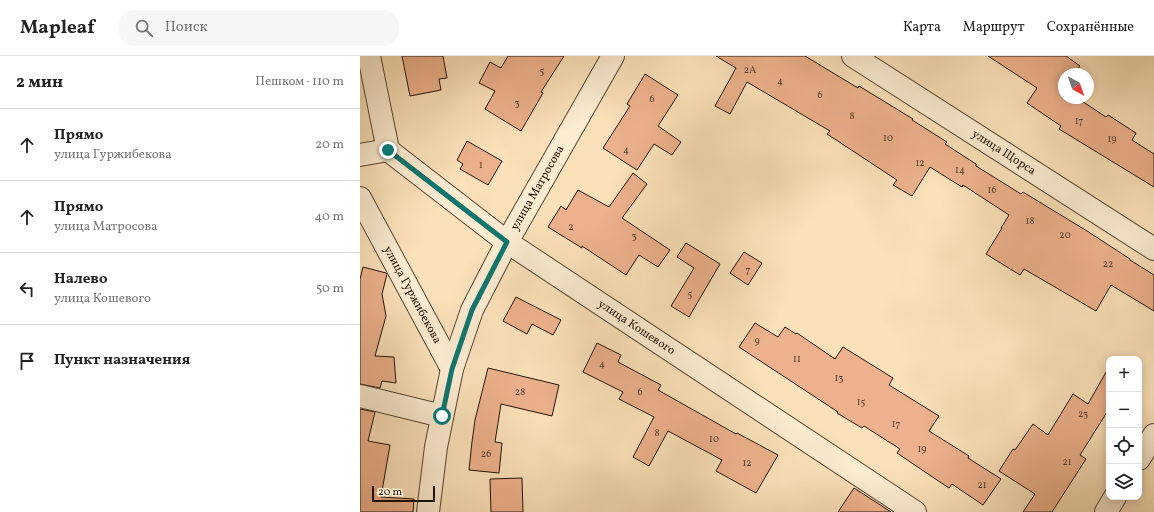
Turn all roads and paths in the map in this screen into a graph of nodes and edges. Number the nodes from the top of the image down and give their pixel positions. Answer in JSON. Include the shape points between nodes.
{"nodes":[{"id":1,"x":368,"y":56,"type":"edge"},
{"id":2,"x":613,"y":56,"type":"edge"},
{"id":3,"x":853,"y":56,"type":"edge"},
{"id":4,"x":388,"y":150,"type":"junction"},
{"id":5,"x":360,"y":155,"type":"edge"},
{"id":6,"x":360,"y":198,"type":"edge"},
{"id":7,"x":507,"y":242,"type":"junction"},
{"id":8,"x":1154,"y":249,"type":"edge"},
{"id":9,"x":452,"y":369,"type":"junction"},
{"id":10,"x":360,"y":396,"type":"edge"},
{"id":11,"x":442,"y":416,"type":"junction"},
{"id":12,"x":1154,"y":434,"type":"edge"},
{"id":13,"x":1142,"y":454,"type":"edge"},
{"id":14,"x":1113,"y":500,"type":"edge"},
{"id":15,"x":428,"y":512,"type":"edge"},
{"id":16,"x":916,"y":512,"type":"edge"},
{"id":17,"x":1106,"y":512,"type":"edge"}],
"edges":[{"from":1,"to":4,"type":"street"},
{"from":2,"to":7,"type":"street","name":"улица Матросова"},
{"from":3,"to":8,"type":"street","name":"улица Щорса"},
{"from":4,"to":5,"type":"street"},
{"from":4,"to":7,"type":"street","name":"улица Кошевого"},
{"from":6,"to":9,"type":"street","name":"улица Гуржибекова"},
{"from":7,"to":9,"type":"street","name":"улица Матросова","via":[[472,310]]},
{"from":7,"to":16,"type":"street","name":"улица Кошевого"},
{"from":9,"to":11,"type":"street"},
{"from":10,"to":11,"type":"street"},
{"from":11,"to":15,"type":"street"},
{"from":12,"to":13,"type":"street"},
{"from":14,"to":17,"type":"street"}]}
